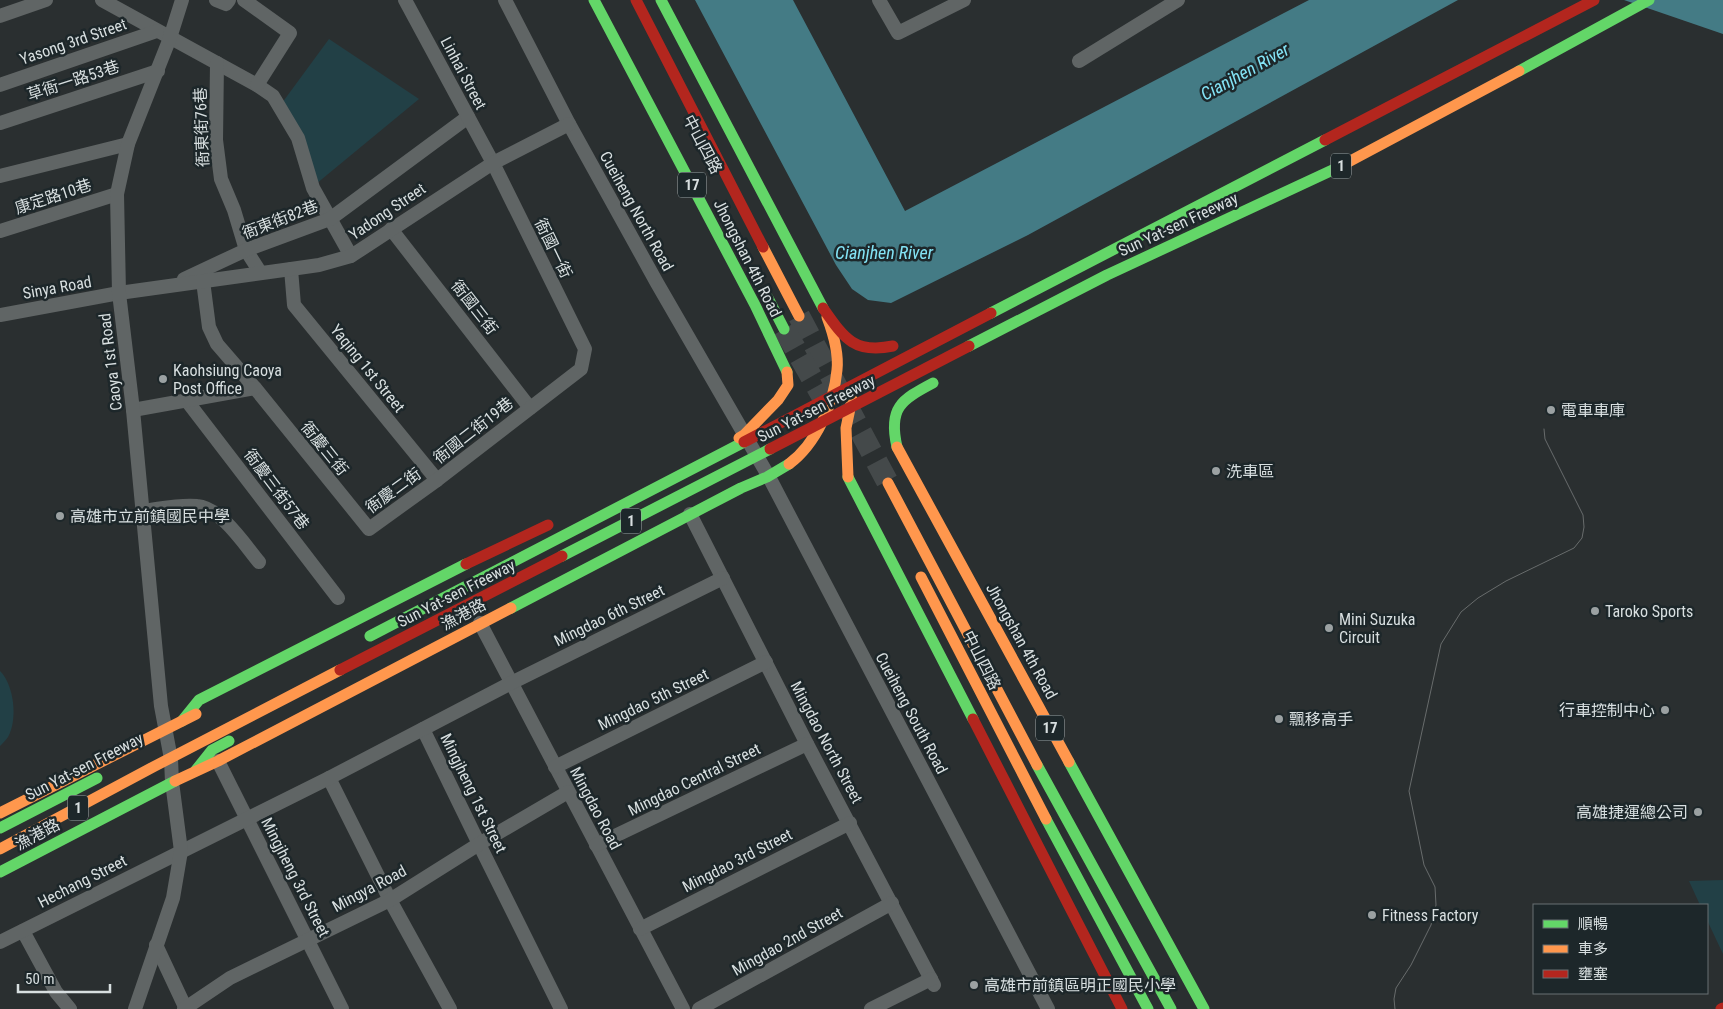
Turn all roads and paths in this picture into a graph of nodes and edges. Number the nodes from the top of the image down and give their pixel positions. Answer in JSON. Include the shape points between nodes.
{"nodes":[{"id":1,"x":46,"y":0,"type":"edge"},
{"id":2,"x":102,"y":0,"type":"edge"},
{"id":3,"x":182,"y":0,"type":"edge"},
{"id":4,"x":216,"y":0,"type":"edge"},
{"id":5,"x":229,"y":0,"type":"edge"},
{"id":6,"x":244,"y":0,"type":"edge"},
{"id":7,"x":405,"y":0,"type":"edge"},
{"id":8,"x":505,"y":0,"type":"edge"},
{"id":9,"x":594,"y":0,"type":"edge"},
{"id":10,"x":636,"y":0,"type":"edge"},
{"id":11,"x":661,"y":0,"type":"edge"},
{"id":12,"x":879,"y":0,"type":"edge"},
{"id":13,"x":964,"y":0,"type":"edge"},
{"id":14,"x":1178,"y":0,"type":"edge"},
{"id":15,"x":1594,"y":0,"type":"edge"},
{"id":16,"x":1649,"y":0,"type":"edge"},
{"id":17,"x":1658,"y":0,"type":"edge"},
{"id":18,"x":1637,"y":7,"type":"junction"},
{"id":19,"x":0,"y":16,"type":"edge"},
{"id":20,"x":157,"y":31,"type":"junction"},
{"id":21,"x":170,"y":38,"type":"junction"},
{"id":22,"x":1079,"y":60,"type":"dead end"},
{"id":23,"x":217,"y":63,"type":"junction"},
{"id":24,"x":158,"y":71,"type":"junction"},
{"id":25,"x":0,"y":85,"type":"edge"},
{"id":26,"x":258,"y":85,"type":"junction"},
{"id":27,"x":468,"y":117,"type":"junction"},
{"id":28,"x":0,"y":123,"type":"edge"},
{"id":29,"x":569,"y":124,"type":"junction"},
{"id":30,"x":128,"y":144,"type":"junction"},
{"id":31,"x":1312,"y":147,"type":"junction"},
{"id":32,"x":493,"y":162,"type":"junction"},
{"id":33,"x":1341,"y":166,"type":"junction"},
{"id":34,"x":0,"y":176,"type":"edge"},
{"id":35,"x":117,"y":194,"type":"junction"},
{"id":36,"x":1194,"y":195,"type":"dead end"},
{"id":37,"x":330,"y":219,"type":"junction"},
{"id":38,"x":391,"y":229,"type":"junction"},
{"id":39,"x":0,"y":231,"type":"edge"},
{"id":40,"x":1198,"y":245,"type":"dead end"},
{"id":41,"x":246,"y":250,"type":"junction"},
{"id":42,"x":351,"y":256,"type":"junction"},
{"id":43,"x":291,"y":269,"type":"junction"},
{"id":44,"x":260,"y":272,"type":"junction"},
{"id":45,"x":203,"y":281,"type":"junction"},
{"id":46,"x":169,"y":286,"type":"junction"},
{"id":47,"x":761,"y":286,"type":"dead end"},
{"id":48,"x":119,"y":293,"type":"junction"},
{"id":49,"x":823,"y":308,"type":"junction"},
{"id":50,"x":0,"y":315,"type":"edge"},
{"id":51,"x":799,"y":316,"type":"tunnel mouth"},
{"id":52,"x":784,"y":329,"type":"tunnel mouth"},
{"id":53,"x":584,"y":349,"type":"joint"},
{"id":54,"x":947,"y":376,"type":"dead end"},
{"id":55,"x":255,"y":388,"type":"junction"},
{"id":56,"x":187,"y":401,"type":"junction"},
{"id":57,"x":530,"y":408,"type":"junction"},
{"id":58,"x":133,"y":410,"type":"junction"},
{"id":59,"x":744,"y":435,"type":"junction"},
{"id":60,"x":769,"y":477,"type":"junction"},
{"id":61,"x":437,"y":480,"type":"junction"},
{"id":62,"x":888,"y":483,"type":"tunnel mouth"},
{"id":63,"x":661,"y":484,"type":"junction"},
{"id":64,"x":671,"y":501,"type":"junction"},
{"id":65,"x":597,"y":506,"type":"dead end"},
{"id":66,"x":142,"y":511,"type":"junction"},
{"id":67,"x":690,"y":514,"type":"junction"},
{"id":68,"x":560,"y":520,"type":"dead end"},
{"id":69,"x":369,"y":529,"type":"joint"},
{"id":70,"x":259,"y":562,"type":"dead end"},
{"id":71,"x":916,"y":568,"type":"dead end"},
{"id":72,"x":723,"y":578,"type":"junction"},
{"id":73,"x":338,"y":598,"type":"dead end"},
{"id":74,"x":480,"y":623,"type":"junction"},
{"id":75,"x":362,"y":640,"type":"dead end"},
{"id":76,"x":766,"y":662,"type":"junction"},
{"id":77,"x":511,"y":684,"type":"junction"},
{"id":78,"x":204,"y":723,"type":"dead end"},
{"id":79,"x":423,"y":729,"type":"junction"},
{"id":80,"x":176,"y":732,"type":"junction"},
{"id":81,"x":807,"y":744,"type":"junction"},
{"id":82,"x":153,"y":749,"type":"dead end"},
{"id":83,"x":218,"y":761,"type":"junction"},
{"id":84,"x":555,"y":767,"type":"junction"},
{"id":85,"x":196,"y":770,"type":"junction"},
{"id":86,"x":111,"y":771,"type":"dead end"},
{"id":87,"x":329,"y":778,"type":"junction"},
{"id":88,"x":172,"y":782,"type":"junction"},
{"id":89,"x":568,"y":792,"type":"junction"},
{"id":90,"x":0,"y":812,"type":"edge"},
{"id":91,"x":247,"y":819,"type":"junction"},
{"id":92,"x":850,"y":823,"type":"junction"},
{"id":93,"x":0,"y":828,"type":"edge"},
{"id":94,"x":479,"y":844,"type":"junction"},
{"id":95,"x":596,"y":845,"type":"junction"},
{"id":96,"x":0,"y":849,"type":"edge"},
{"id":97,"x":181,"y":851,"type":"junction"},
{"id":98,"x":0,"y":872,"type":"edge"},
{"id":99,"x":390,"y":900,"type":"junction"},
{"id":100,"x":892,"y":903,"type":"junction"},
{"id":101,"x":640,"y":929,"type":"junction"},
{"id":102,"x":23,"y":931,"type":"junction"},
{"id":103,"x":308,"y":939,"type":"junction"},
{"id":104,"x":0,"y":942,"type":"edge"},
{"id":105,"x":156,"y":945,"type":"junction"},
{"id":106,"x":70,"y":1009,"type":"edge"},
{"id":107,"x":135,"y":1009,"type":"edge"},
{"id":108,"x":185,"y":1009,"type":"edge"},
{"id":109,"x":342,"y":1009,"type":"edge"},
{"id":110,"x":450,"y":1009,"type":"edge"},
{"id":111,"x":561,"y":1009,"type":"edge"},
{"id":112,"x":682,"y":1009,"type":"edge"},
{"id":113,"x":698,"y":1009,"type":"edge"},
{"id":114,"x":871,"y":1009,"type":"edge"},
{"id":115,"x":1048,"y":1009,"type":"edge"},
{"id":116,"x":1122,"y":1009,"type":"edge"},
{"id":117,"x":1148,"y":1009,"type":"edge"},
{"id":118,"x":1171,"y":1009,"type":"edge"},
{"id":119,"x":1204,"y":1009,"type":"edge"}],
"edges":[{"from":1,"to":19,"type":"street"},
{"from":2,"to":20,"type":"street"},
{"from":3,"to":21,"type":"street","name":"Caoya 1st Road"},
{"from":4,"to":5,"type":"street","via":[[226,4]]},
{"from":6,"to":26,"type":"street","via":[[290,33]]},
{"from":7,"to":27,"type":"street","name":"Linhai Street"},
{"from":8,"to":29,"type":"street","name":"Cueiheng North Road"},
{"from":9,"to":59,"type":"main road","name":"Jhongshan 4th Road","number":"17","via":[[756,305],[787,372],[788,385],[778,400]]},
{"from":10,"to":51,"type":"main road","name":"中山四路","number":"17"},
{"from":11,"to":49,"type":"main road"},
{"from":12,"to":13,"type":"street","via":[[898,33]]},
{"from":14,"to":22,"type":"street"},
{"from":15,"to":31,"type":"main road","name":"Sun Yat-sen Freeway","number":"1"},
{"from":16,"to":18,"type":"main road","name":"Sun Yat-sen Freeway","number":"1"},
{"from":17,"to":18,"type":"main road"},
{"from":18,"to":33,"type":"main road","name":"Sun Yat-sen Freeway","number":"1"},
{"from":20,"to":21,"type":"street"},
{"from":20,"to":25,"type":"street","name":"Yasong 3rd Street"},
{"from":21,"to":23,"type":"street"},
{"from":21,"to":24,"type":"street","name":"Caoya 1st Road"},
{"from":23,"to":26,"type":"street"},
{"from":23,"to":41,"type":"street","name":"衙東街76巷","via":[[216,140],[221,179]]},
{"from":24,"to":28,"type":"street","name":"草衙一路53巷"},
{"from":24,"to":30,"type":"street","name":"Caoya 1st Road"},
{"from":26,"to":37,"type":"street","via":[[273,96],[298,138],[313,188]]},
{"from":27,"to":32,"type":"street","name":"Linhai Street"},
{"from":27,"to":37,"type":"street","name":"衙東街82巷"},
{"from":29,"to":32,"type":"street","name":"Yadong Street"},
{"from":29,"to":59,"type":"street","name":"Cueiheng North Road"},
{"from":30,"to":34,"type":"street"},
{"from":30,"to":35,"type":"street","name":"Caoya 1st Road"},
{"from":31,"to":36,"type":"main road"},
{"from":31,"to":63,"type":"main road","name":"Sun Yat-sen Freeway","number":"1"},
{"from":32,"to":38,"type":"street","name":"Yadong Street"},
{"from":32,"to":53,"type":"street","name":"衙國一街"},
{"from":33,"to":40,"type":"main road"},
{"from":33,"to":64,"type":"main road","name":"Sun Yat-sen Freeway","number":"1","via":[[1107,275]]},
{"from":35,"to":39,"type":"street","name":"康定路10巷"},
{"from":35,"to":48,"type":"street","name":"Caoya 1st Road"},
{"from":37,"to":41,"type":"street","name":"衙東街82巷"},
{"from":37,"to":42,"type":"street"},
{"from":38,"to":42,"type":"street","name":"Yadong Street"},
{"from":38,"to":57,"type":"street","name":"衙國三街"},
{"from":41,"to":44,"type":"street","name":"衙東街76巷"},
{"from":41,"to":46,"type":"street","name":"衙東街82巷"},
{"from":42,"to":43,"type":"street","name":"Yadong Street"},
{"from":43,"to":44,"type":"street","name":"Yadong Street"},
{"from":43,"to":61,"type":"street","name":"Yaqing 1st Street","via":[[294,305]]},
{"from":44,"to":45,"type":"street","name":"Yadong Street"},
{"from":45,"to":46,"type":"street","name":"Yadong Street"},
{"from":45,"to":55,"type":"street","name":"衙慶三街","via":[[209,327],[217,344]]},
{"from":46,"to":48,"type":"street","name":"Yadong Street"},
{"from":47,"to":52,"type":"main road"},
{"from":48,"to":50,"type":"street","name":"Sinya Road"},
{"from":48,"to":58,"type":"street","name":"Caoya 1st Road"},
{"from":49,"to":60,"type":"main road","name":"漁港路","via":[[836,350],[837,370],[826,411],[807,448]]},
{"from":49,"to":116,"type":"main road","via":[[841,334],[852,343],[880,350],[898,344],[873,361],[856,390],[846,419],[848,478]]},
{"from":53,"to":57,"type":"street","name":"衙國二街19巷","via":[[581,369]]},
{"from":54,"to":119,"type":"main road","name":"Jhongshan 4th Road","number":"17","via":[[901,403],[892,432],[897,448]]},
{"from":55,"to":56,"type":"street"},
{"from":55,"to":69,"type":"street","name":"衙慶三街"},
{"from":56,"to":58,"type":"street"},
{"from":56,"to":73,"type":"street","name":"衙慶三街57巷"},
{"from":57,"to":61,"type":"street","name":"衙國二街19巷"},
{"from":58,"to":66,"type":"street","name":"Caoya 1st Road"},
{"from":59,"to":60,"type":"street","name":"Cueiheng South Road"},
{"from":59,"to":80,"type":"main road","via":[[456,578]]},
{"from":60,"to":67,"type":"main road","name":"漁港路"},
{"from":60,"to":115,"type":"street","name":"Cueiheng South Road"},
{"from":61,"to":69,"type":"street","name":"衙慶二街"},
{"from":62,"to":118,"type":"main road","name":"中山四路","number":"17"},
{"from":63,"to":65,"type":"main road"},
{"from":63,"to":75,"type":"main road","name":"Sun Yat-sen Freeway","number":"1"},
{"from":64,"to":85,"type":"main road","via":[[608,550],[405,649],[212,750]]},
{"from":64,"to":96,"type":"main road","name":"Sun Yat-sen Freeway","number":"1"},
{"from":66,"to":70,"type":"street","via":[[198,506],[217,513]]},
{"from":66,"to":80,"type":"street","name":"Caoya 1st Road","via":[[161,706]]},
{"from":67,"to":72,"type":"street","name":"Mingdao North Street"},
{"from":67,"to":74,"type":"main road","name":"漁港路"},
{"from":68,"to":80,"type":"main road","via":[[454,569],[199,700]]},
{"from":71,"to":117,"type":"main road","name":"中山四路"},
{"from":72,"to":76,"type":"street","name":"Mingdao North Street"},
{"from":72,"to":77,"type":"street","name":"Mingdao 6th Street"},
{"from":74,"to":77,"type":"street","name":"Mingdao Road"},
{"from":74,"to":83,"type":"main road","name":"漁港路"},
{"from":76,"to":81,"type":"street","name":"Mingdao North Street"},
{"from":76,"to":84,"type":"street","name":"Mingdao 5th Street"},
{"from":77,"to":79,"type":"street","name":"Mingdao 6th Street"},
{"from":77,"to":84,"type":"street","name":"Mingdao Road"},
{"from":78,"to":80,"type":"main road","name":"Sun Yat-sen Freeway"},
{"from":79,"to":87,"type":"street","name":"Mingjheng 1st Street"},
{"from":79,"to":94,"type":"street","name":"Mingjheng 1st Street"},
{"from":80,"to":82,"type":"main road","name":"Sun Yat-sen Freeway"},
{"from":80,"to":88,"type":"street","name":"Caoya 1st Road","via":[[171,759]]},
{"from":80,"to":90,"type":"main road"},
{"from":81,"to":92,"type":"street","name":"Mingdao North Street"},
{"from":81,"to":95,"type":"street","name":"Mingdao Central Street"},
{"from":83,"to":85,"type":"main road","name":"漁港路"},
{"from":83,"to":91,"type":"street","name":"Mingjheng 3rd Street"},
{"from":84,"to":89,"type":"street","name":"Mingdao Road"},
{"from":85,"to":88,"type":"main road","name":"漁港路"},
{"from":86,"to":93,"type":"main road","name":"Sun Yat-sen Freeway","number":"1"},
{"from":87,"to":91,"type":"street","name":"Mingjheng 1st Street"},
{"from":87,"to":99,"type":"street"},
{"from":88,"to":97,"type":"street","name":"Caoya 1st Road"},
{"from":88,"to":98,"type":"main road","name":"漁港路"},
{"from":89,"to":94,"type":"street","name":"Mingya Road"},
{"from":89,"to":95,"type":"street","name":"Mingdao Road"},
{"from":91,"to":97,"type":"street","name":"Mingjheng 1st Street"},
{"from":91,"to":103,"type":"street","name":"Mingjheng 3rd Street"},
{"from":92,"to":100,"type":"street","name":"Mingdao North Street"},
{"from":92,"to":101,"type":"street","name":"Mingdao 3rd Street"},
{"from":94,"to":99,"type":"street","name":"Mingya Road"},
{"from":94,"to":111,"type":"street","name":"Mingjheng 1st Street"},
{"from":95,"to":101,"type":"street","name":"Mingdao Road"},
{"from":97,"to":102,"type":"street","name":"Hechang Street"},
{"from":97,"to":105,"type":"street","name":"Caoya 1st Road","via":[[173,898]]},
{"from":99,"to":103,"type":"street","name":"Mingya Road"},
{"from":99,"to":110,"type":"street"},
{"from":100,"to":113,"type":"street","name":"Mingdao 2nd Street"},
{"from":100,"to":114,"type":"street","name":"Mingdao North Street","via":[[932,982]]},
{"from":101,"to":112,"type":"street","name":"Mingdao Road"},
{"from":102,"to":104,"type":"street","name":"Hechang Street"},
{"from":102,"to":106,"type":"street","via":[[56,992]]},
{"from":103,"to":108,"type":"street","name":"Mingya Road","via":[[230,978]]},
{"from":103,"to":109,"type":"street","name":"Mingjheng 3rd Street"},
{"from":105,"to":107,"type":"street","name":"Caoya 1st Road"},
{"from":105,"to":108,"type":"street"}]}
